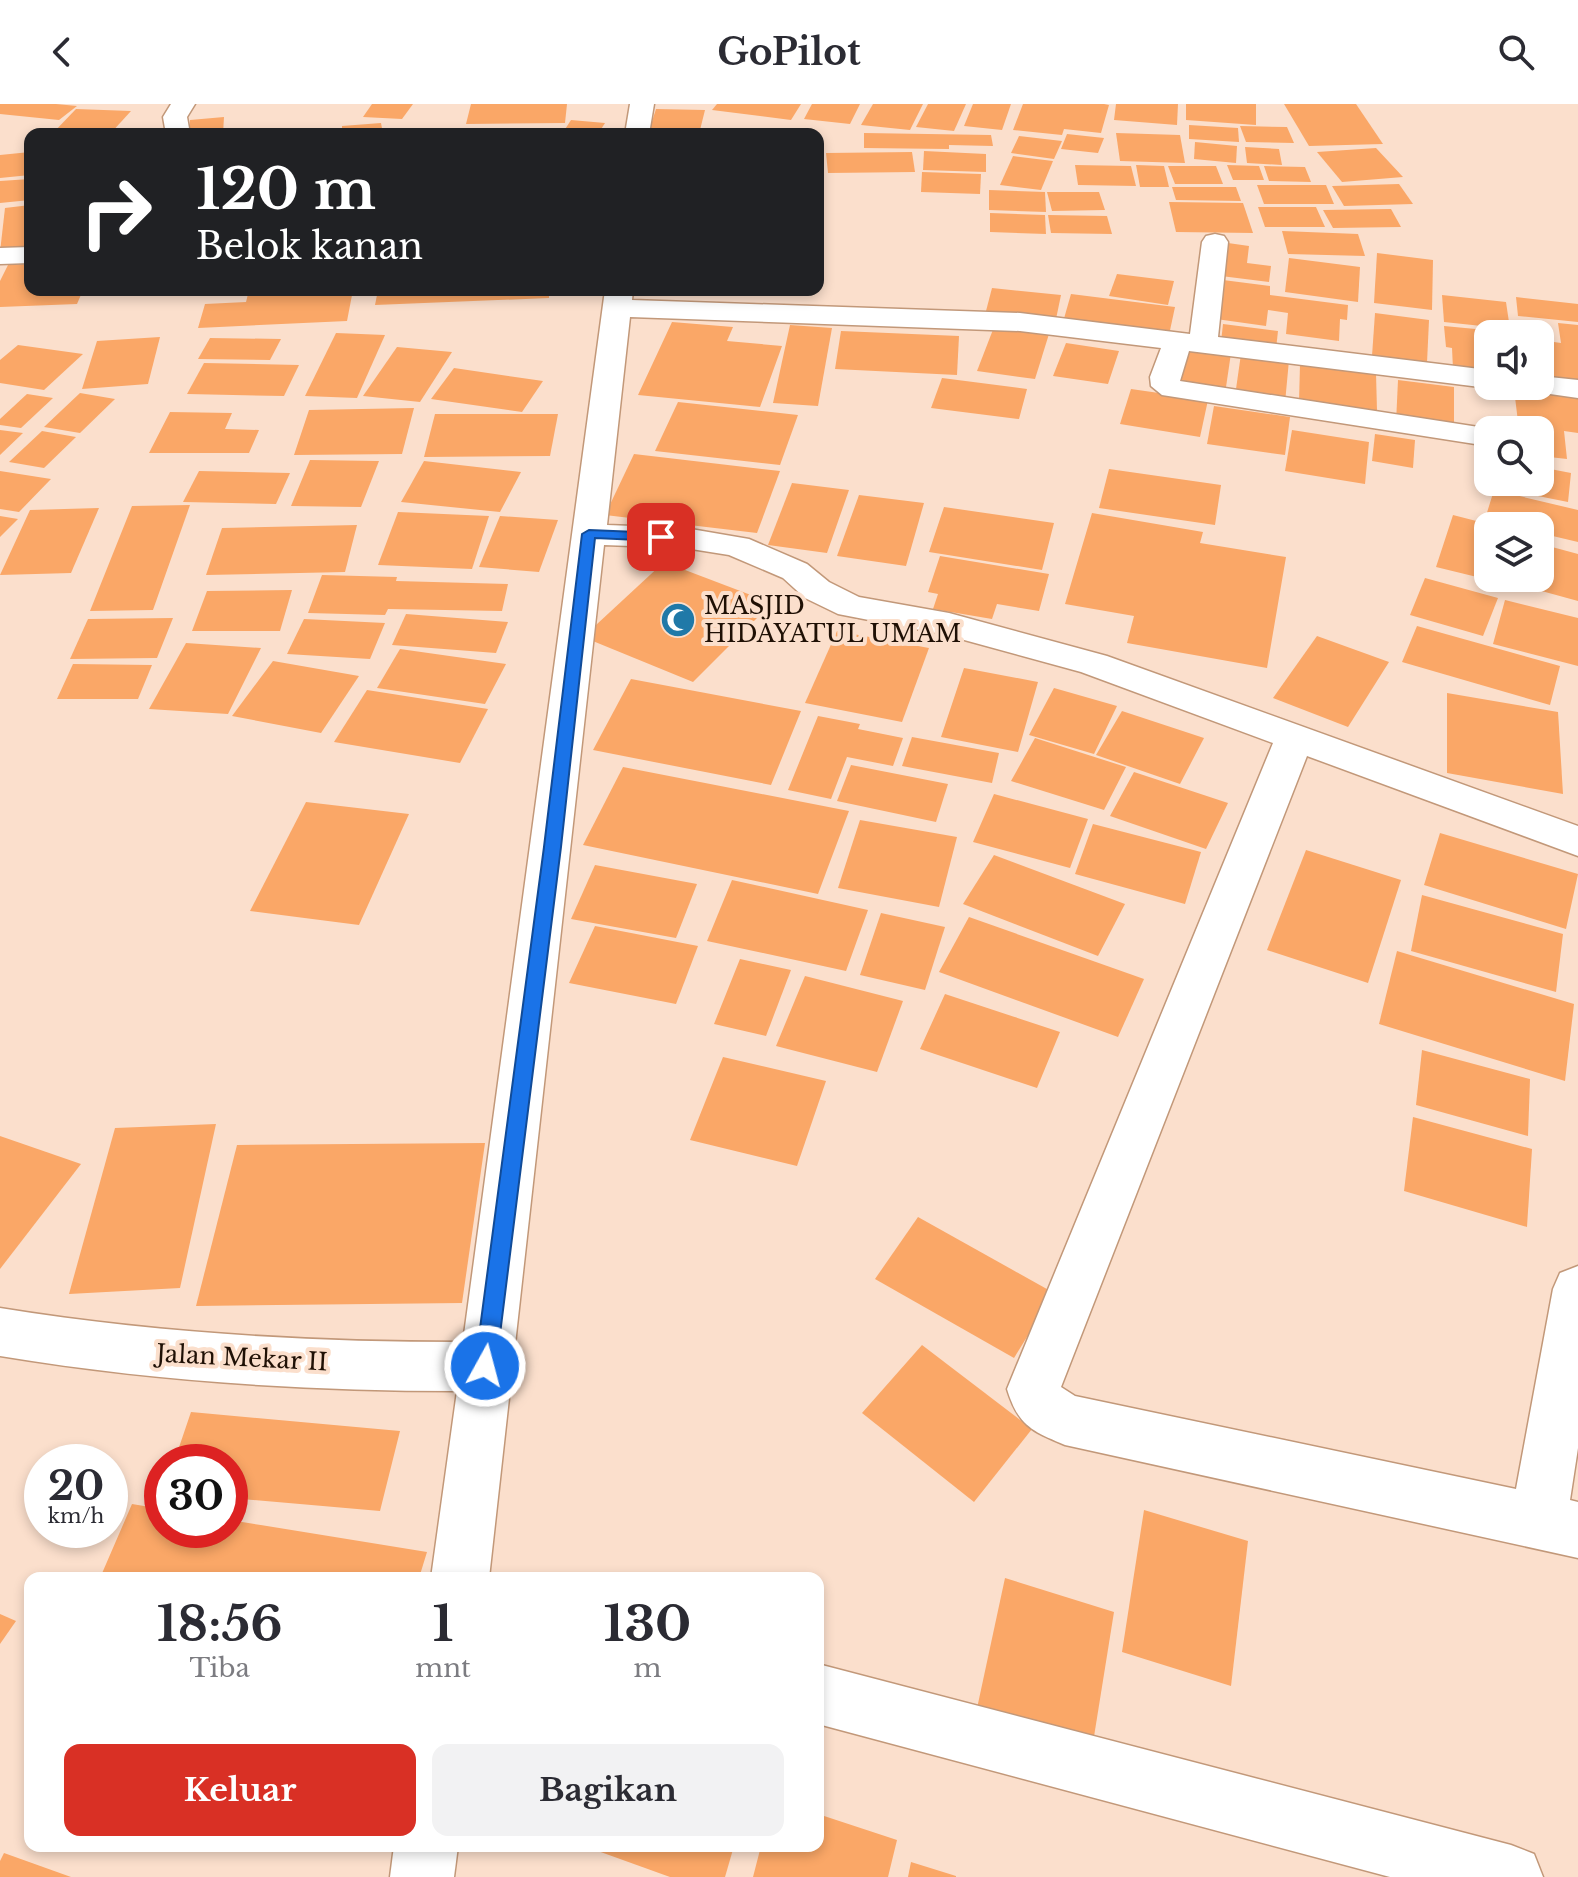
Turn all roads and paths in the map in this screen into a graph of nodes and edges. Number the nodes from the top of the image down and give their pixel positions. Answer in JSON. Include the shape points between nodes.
{"nodes":[{"id":1,"x":183,"y":104,"type":"edge"},
{"id":2,"x":642,"y":104,"type":"edge"},
{"id":3,"x":177,"y":128,"type":"edge"},
{"id":4,"x":638,"y":128,"type":"edge"},
{"id":5,"x":1215,"y":242,"type":"dead end"},
{"id":6,"x":24,"y":255,"type":"edge"},
{"id":7,"x":0,"y":256,"type":"edge"},
{"id":8,"x":619,"y":299,"type":"edge"},
{"id":9,"x":1190,"y":342,"type":"junction"},
{"id":10,"x":1474,"y":377,"type":"edge"},
{"id":11,"x":1554,"y":386,"type":"edge"},
{"id":12,"x":1578,"y":389,"type":"edge"},
{"id":13,"x":1474,"y":435,"type":"edge"},
{"id":14,"x":589,"y":534,"type":"junction"},
{"id":15,"x":1294,"y":739,"type":"junction"},
{"id":16,"x":1578,"y":841,"type":"edge"},
{"id":17,"x":1578,"y":1289,"type":"edge"},
{"id":18,"x":0,"y":1332,"type":"edge"},
{"id":19,"x":485,"y":1366,"type":"junction"},
{"id":20,"x":1558,"y":1526,"type":"edge"},
{"id":21,"x":461,"y":1572,"type":"edge"},
{"id":22,"x":824,"y":1696,"type":"edge"},
{"id":23,"x":425,"y":1852,"type":"edge"},
{"id":24,"x":422,"y":1877,"type":"edge"},
{"id":25,"x":1511,"y":1877,"type":"edge"}],
"edges":[{"from":1,"to":3,"type":"street","via":[[175,117]]},
{"from":2,"to":4,"type":"street"},
{"from":5,"to":9,"type":"street"},
{"from":6,"to":7,"type":"street"},
{"from":8,"to":9,"type":"street","via":[[977,319]]},
{"from":8,"to":14,"type":"street"},
{"from":9,"to":10,"type":"street"},
{"from":9,"to":13,"type":"street","via":[[1165,377],[1166,386]]},
{"from":11,"to":12,"type":"street"},
{"from":14,"to":15,"type":"street","via":[[737,546],[795,571],[817,590],[850,606],[949,624],[1094,664]]},
{"from":14,"to":19,"type":"street"},
{"from":15,"to":16,"type":"street"},
{"from":15,"to":20,"type":"street","via":[[1034,1389],[1038,1402],[1065,1419]]},
{"from":17,"to":20,"type":"street"},
{"from":18,"to":19,"type":"street","name":"Jalan Mekar II","via":[[157,1355]]},
{"from":19,"to":21,"type":"street"},
{"from":22,"to":25,"type":"street"},
{"from":23,"to":24,"type":"street"}]}
